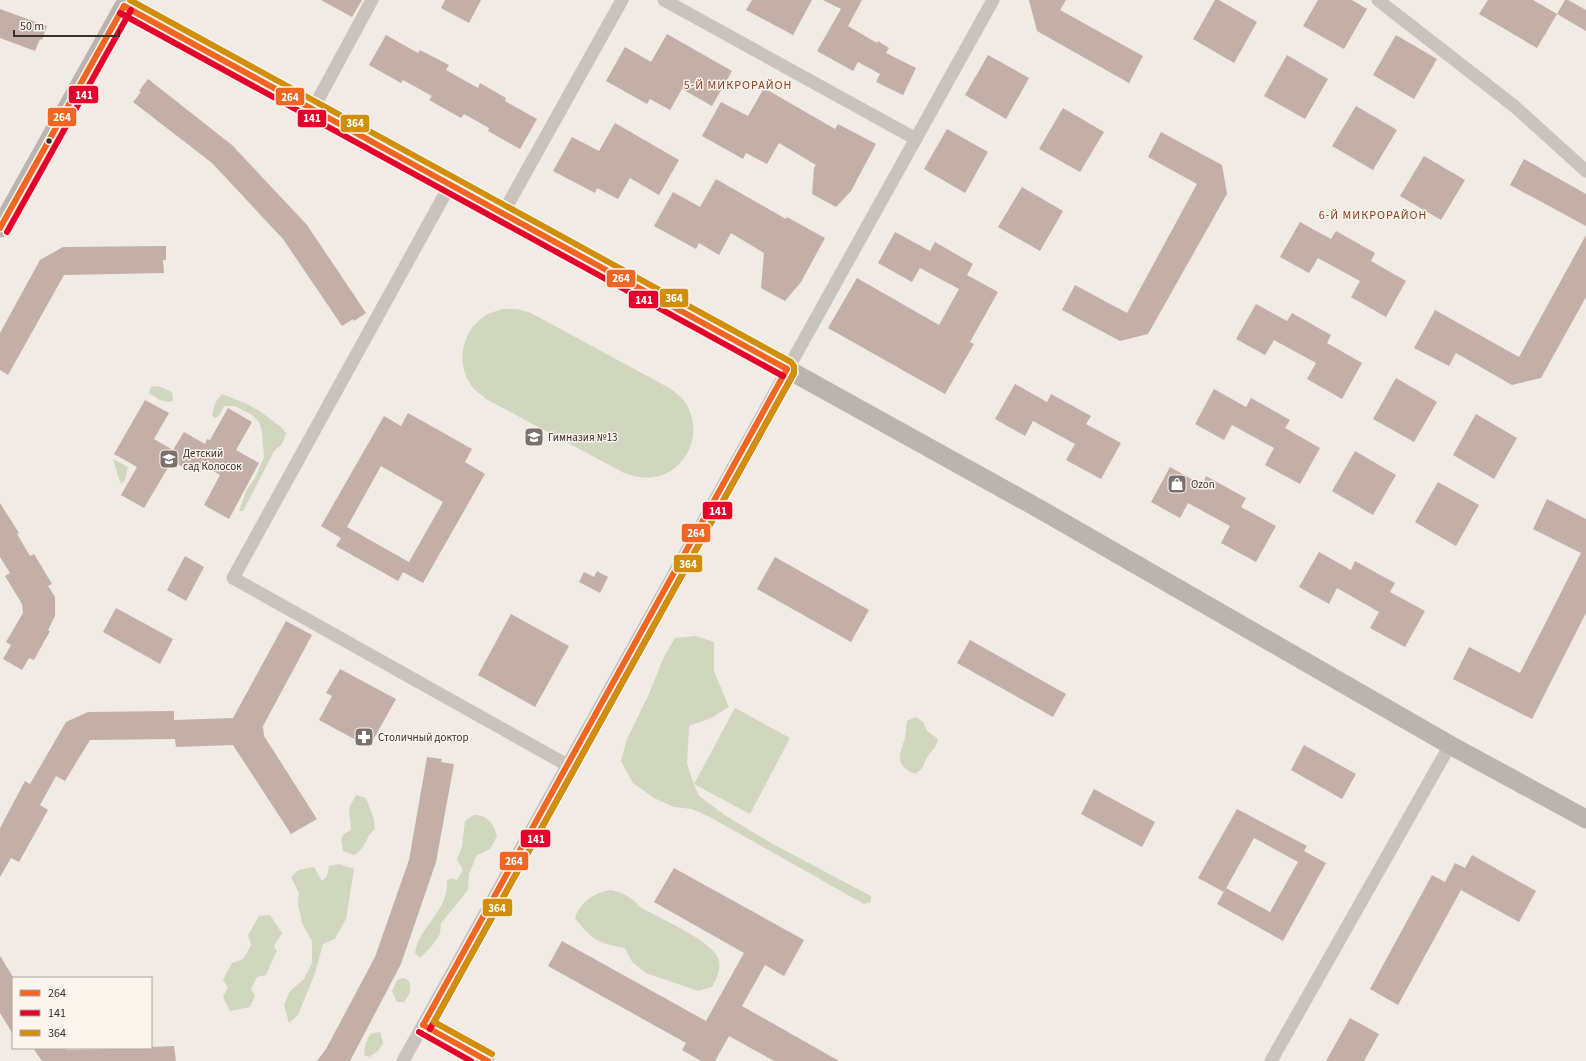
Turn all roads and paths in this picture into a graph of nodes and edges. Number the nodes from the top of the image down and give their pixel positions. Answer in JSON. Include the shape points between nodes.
{"nodes":[{"id":1,"x":372,"y":0,"type":"edge"},
{"id":2,"x":622,"y":0,"type":"edge"},
{"id":3,"x":664,"y":0,"type":"edge"},
{"id":4,"x":993,"y":0,"type":"edge"},
{"id":5,"x":1378,"y":0,"type":"edge"},
{"id":6,"x":121,"y":2,"type":"edge"},
{"id":7,"x":313,"y":109,"type":"junction"},
{"id":8,"x":916,"y":139,"type":"junction"},
{"id":9,"x":1586,"y":171,"type":"edge"},
{"id":10,"x":450,"y":185,"type":"junction"},
{"id":11,"x":503,"y":213,"type":"junction"},
{"id":12,"x":0,"y":228,"type":"edge"},
{"id":13,"x":787,"y":369,"type":"junction"},
{"id":14,"x":1450,"y":744,"type":"junction"},
{"id":15,"x":567,"y":765,"type":"junction"},
{"id":16,"x":1586,"y":819,"type":"edge"},
{"id":17,"x":423,"y":1025,"type":"junction"},
{"id":18,"x":403,"y":1061,"type":"edge"},
{"id":19,"x":488,"y":1061,"type":"edge"},
{"id":20,"x":1271,"y":1061,"type":"edge"}],
"edges":[{"from":1,"to":7,"type":"street"},
{"from":2,"to":11,"type":"street"},
{"from":3,"to":8,"type":"street"},
{"from":4,"to":8,"type":"street"},
{"from":5,"to":9,"type":"street","via":[[1514,106]]},
{"from":6,"to":7,"type":"street"},
{"from":6,"to":12,"type":"street"},
{"from":7,"to":10,"type":"street"},
{"from":8,"to":13,"type":"street"},
{"from":10,"to":11,"type":"street"},
{"from":10,"to":15,"type":"street","via":[[233,578]]},
{"from":11,"to":13,"type":"street"},
{"from":13,"to":14,"type":"street","via":[[1036,507]]},
{"from":13,"to":15,"type":"street"},
{"from":14,"to":16,"type":"street"},
{"from":14,"to":20,"type":"street"},
{"from":15,"to":17,"type":"street"},
{"from":17,"to":18,"type":"street"},
{"from":17,"to":19,"type":"street"}]}
